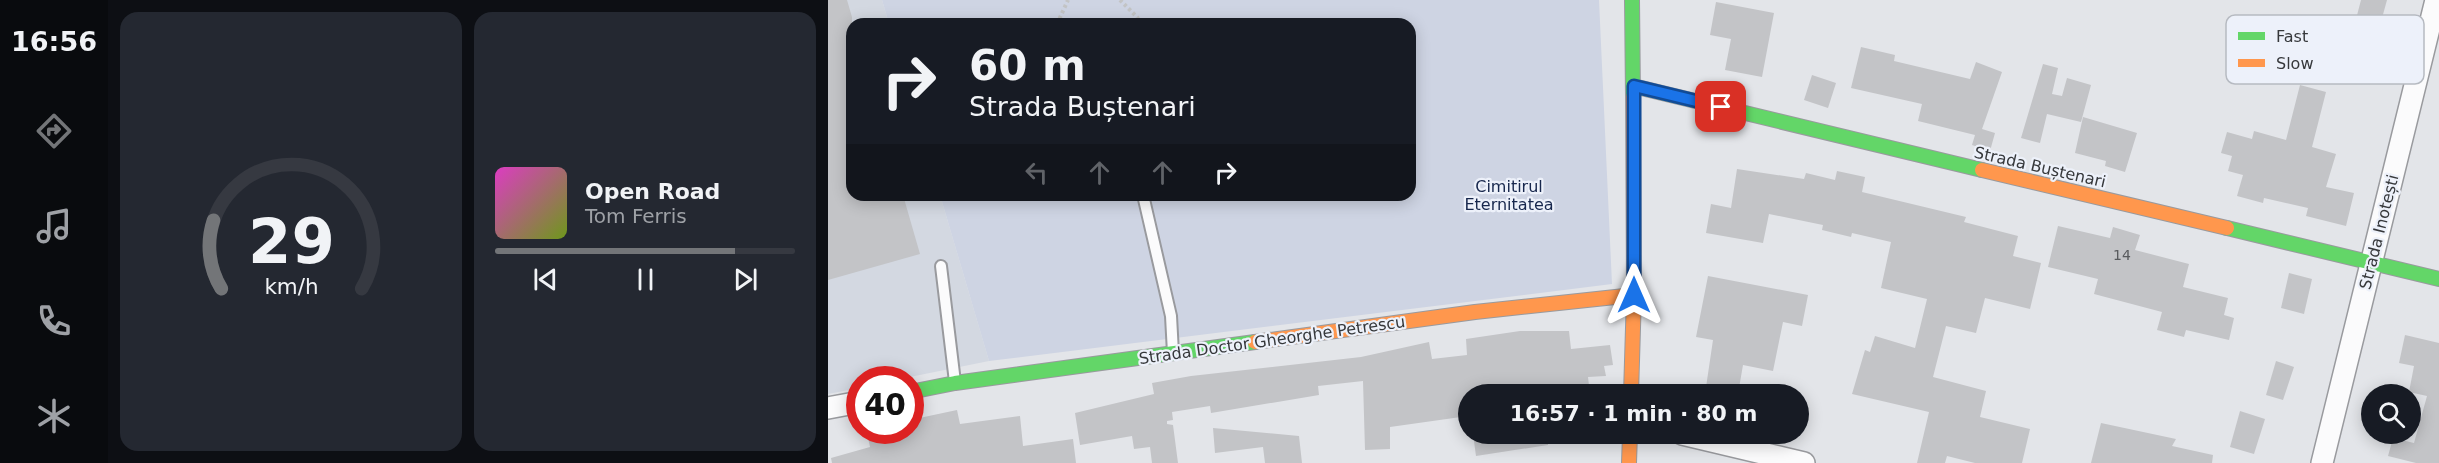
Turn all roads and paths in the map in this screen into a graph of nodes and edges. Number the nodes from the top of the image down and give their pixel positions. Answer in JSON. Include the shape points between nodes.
{"nodes":[{"id":1,"x":1068,"y":0,"type":"edge"},
{"id":2,"x":1120,"y":0,"type":"edge"},
{"id":3,"x":1632,"y":0,"type":"edge"},
{"id":4,"x":2436,"y":0,"type":"edge"},
{"id":5,"x":1060,"y":18,"type":"edge"},
{"id":6,"x":1138,"y":18,"type":"edge"},
{"id":7,"x":2424,"y":49,"type":"edge"},
{"id":8,"x":2415,"y":84,"type":"edge"},
{"id":9,"x":1634,"y":86,"type":"junction"},
{"id":10,"x":1144,"y":201,"type":"edge"},
{"id":11,"x":2371,"y":263,"type":"junction"},
{"id":12,"x":941,"y":266,"type":"dead end"},
{"id":13,"x":2439,"y":279,"type":"edge"},
{"id":14,"x":1634,"y":295,"type":"junction"},
{"id":15,"x":1173,"y":354,"type":"junction"},
{"id":16,"x":955,"y":383,"type":"junction"},
{"id":17,"x":1631,"y":384,"type":"edge"},
{"id":18,"x":924,"y":389,"type":"edge"},
{"id":19,"x":846,"y":405,"type":"edge"},
{"id":20,"x":828,"y":408,"type":"edge"},
{"id":21,"x":1630,"y":444,"type":"edge"},
{"id":22,"x":1724,"y":444,"type":"edge"},
{"id":23,"x":1629,"y":463,"type":"edge"},
{"id":24,"x":1804,"y":463,"type":"edge"},
{"id":25,"x":2322,"y":463,"type":"edge"}],
"edges":[{"from":1,"to":5,"type":"path"},
{"from":2,"to":6,"type":"path"},
{"from":3,"to":9,"type":"street"},
{"from":4,"to":7,"type":"street","name":"Strada Inotești"},
{"from":8,"to":11,"type":"street","name":"Strada Inotești"},
{"from":9,"to":11,"type":"street","name":"Strada Buștenari"},
{"from":9,"to":14,"type":"street"},
{"from":10,"to":15,"type":"lane","via":[[1171,316]]},
{"from":11,"to":13,"type":"street","name":"Strada Buștenari"},
{"from":11,"to":25,"type":"street","name":"Strada Inotești"},
{"from":12,"to":16,"type":"lane"},
{"from":14,"to":15,"type":"street","name":"Strada Doctor Gheorghe Petrescu","via":[[1475,312]]},
{"from":14,"to":17,"type":"street"},
{"from":15,"to":16,"type":"street","name":"Strada Doctor Gheorghe Petrescu"},
{"from":16,"to":18,"type":"street","name":"Strada Doctor Gheorghe Petrescu"},
{"from":19,"to":20,"type":"street"},
{"from":21,"to":23,"type":"street"},
{"from":22,"to":24,"type":"street"}]}
